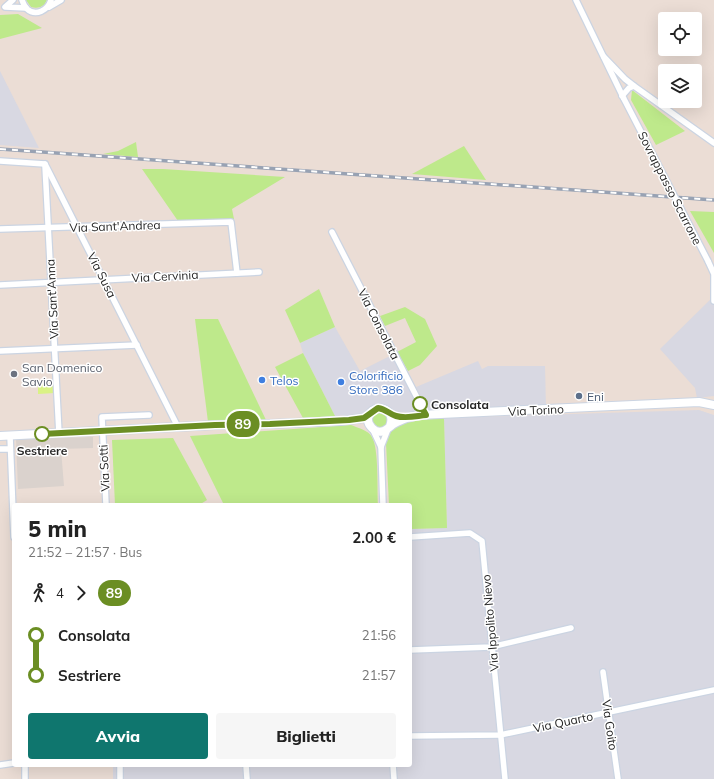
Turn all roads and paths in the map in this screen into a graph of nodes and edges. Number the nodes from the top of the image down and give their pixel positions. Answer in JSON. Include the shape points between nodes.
{"nodes":[{"id":1,"x":13,"y":0,"type":"edge"},
{"id":2,"x":22,"y":0,"type":"edge"},
{"id":3,"x":51,"y":0,"type":"edge"},
{"id":4,"x":62,"y":0,"type":"edge"},
{"id":5,"x":576,"y":0,"type":"edge"},
{"id":6,"x":2,"y":7,"type":"edge"},
{"id":7,"x":26,"y":8,"type":"junction"},
{"id":8,"x":47,"y":8,"type":"junction"},
{"id":9,"x":604,"y":57,"type":"junction"},
{"id":10,"x":634,"y":86,"type":"junction"},
{"id":11,"x":623,"y":97,"type":"junction"},
{"id":12,"x":714,"y":143,"type":"edge"},
{"id":13,"x":0,"y":161,"type":"edge"},
{"id":14,"x":45,"y":164,"type":"junction"},
{"id":15,"x":77,"y":227,"type":"junction"},
{"id":16,"x":48,"y":228,"type":"junction"},
{"id":17,"x":0,"y":229,"type":"edge"},
{"id":18,"x":332,"y":232,"type":"dead end"},
{"id":19,"x":259,"y":272,"type":"dead end"},
{"id":20,"x":237,"y":273,"type":"junction"},
{"id":21,"x":104,"y":279,"type":"junction"},
{"id":22,"x":51,"y":282,"type":"junction"},
{"id":23,"x":0,"y":284,"type":"edge"},
{"id":24,"x":714,"y":301,"type":"edge"},
{"id":25,"x":137,"y":345,"type":"junction"},
{"id":26,"x":54,"y":349,"type":"junction"},
{"id":27,"x":0,"y":351,"type":"edge"},
{"id":28,"x":714,"y":400,"type":"edge"},
{"id":29,"x":703,"y":402,"type":"junction"},
{"id":30,"x":714,"y":405,"type":"edge"},
{"id":31,"x":389,"y":412,"type":"junction"},
{"id":32,"x":149,"y":415,"type":"dead end"},
{"id":33,"x":369,"y":415,"type":"junction"},
{"id":34,"x":426,"y":415,"type":"junction"},
{"id":35,"x":406,"y":418,"type":"junction"},
{"id":36,"x":349,"y":420,"type":"junction"},
{"id":37,"x":178,"y":427,"type":"junction"},
{"id":38,"x":372,"y":428,"type":"junction"},
{"id":39,"x":389,"y":428,"type":"junction"},
{"id":40,"x":102,"y":431,"type":"junction"},
{"id":41,"x":59,"y":434,"type":"junction"},
{"id":42,"x":0,"y":436,"type":"edge"},
{"id":43,"x":10,"y":436,"type":"junction"},
{"id":44,"x":381,"y":447,"type":"junction"},
{"id":45,"x":0,"y":449,"type":"edge"},
{"id":46,"x":10,"y":449,"type":"junction"},
{"id":47,"x":12,"y":503,"type":"edge"},
{"id":48,"x":106,"y":503,"type":"edge"},
{"id":49,"x":383,"y":503,"type":"edge"},
{"id":50,"x":412,"y":537,"type":"edge"},
{"id":51,"x":571,"y":628,"type":"dead end"},
{"id":52,"x":491,"y":647,"type":"junction"},
{"id":53,"x":412,"y":650,"type":"edge"},
{"id":54,"x":603,"y":672,"type":"dead end"},
{"id":55,"x":714,"y":690,"type":"edge"},
{"id":56,"x":608,"y":712,"type":"junction"},
{"id":57,"x":500,"y":735,"type":"junction"},
{"id":58,"x":412,"y":736,"type":"edge"},
{"id":59,"x":12,"y":763,"type":"edge"},
{"id":60,"x":0,"y":764,"type":"edge"},
{"id":61,"x":25,"y":767,"type":"edge"},
{"id":62,"x":120,"y":767,"type":"edge"},
{"id":63,"x":246,"y":767,"type":"edge"},
{"id":64,"x":393,"y":767,"type":"edge"},
{"id":65,"x":25,"y":779,"type":"edge"},
{"id":66,"x":120,"y":779,"type":"edge"},
{"id":67,"x":247,"y":779,"type":"edge"},
{"id":68,"x":394,"y":779,"type":"edge"},
{"id":69,"x":505,"y":779,"type":"edge"},
{"id":70,"x":618,"y":779,"type":"edge"}],
"edges":[{"from":1,"to":6,"type":"street"},
{"from":2,"to":7,"type":"street"},
{"from":3,"to":8,"type":"street"},
{"from":4,"to":8,"type":"street"},
{"from":5,"to":9,"type":"street","name":"Sovrappasso Scarrone"},
{"from":6,"to":7,"type":"street"},
{"from":7,"to":8,"type":"street","via":[[34,12]]},
{"from":9,"to":10,"type":"street"},
{"from":9,"to":11,"type":"street","name":"Sovrappasso Scarrone"},
{"from":10,"to":11,"type":"street","via":[[629,88]]},
{"from":10,"to":12,"type":"street"},
{"from":11,"to":24,"type":"street","name":"Sovrappasso Scarrone","bridge":true,"via":[[714,274]]},
{"from":13,"to":14,"type":"street"},
{"from":14,"to":15,"type":"street","name":"Via Susa"},
{"from":14,"to":16,"type":"street","name":"Via Sant'Anna"},
{"from":15,"to":16,"type":"street","name":"Via Sant'Andrea"},
{"from":15,"to":20,"type":"street","name":"Via Sant'Andrea","via":[[231,222]]},
{"from":15,"to":21,"type":"street","name":"Via Susa"},
{"from":16,"to":17,"type":"street","name":"Via Sant'Andrea"},
{"from":16,"to":22,"type":"street","name":"Via Sant'Anna"},
{"from":18,"to":34,"type":"street","name":"Via Consolata"},
{"from":19,"to":20,"type":"street","name":"Via Cervinia"},
{"from":20,"to":21,"type":"street","name":"Via Cervinia"},
{"from":21,"to":22,"type":"street","name":"Via Cervinia"},
{"from":21,"to":25,"type":"street","name":"Via Susa"},
{"from":22,"to":23,"type":"street","name":"Via Cervinia"},
{"from":22,"to":26,"type":"street","name":"Via Sant'Anna"},
{"from":25,"to":26,"type":"street"},
{"from":25,"to":37,"type":"street","name":"Via Susa"},
{"from":26,"to":27,"type":"street"},
{"from":26,"to":41,"type":"street","name":"Via Sant'Anna"},
{"from":28,"to":29,"type":"street"},
{"from":29,"to":30,"type":"main road","name":"Via Torino"},
{"from":29,"to":34,"type":"main road","name":"Via Torino"},
{"from":31,"to":33,"type":"main road","name":"Via Torino","via":[[378,408]]},
{"from":31,"to":35,"type":"main road","name":"Via Torino"},
{"from":31,"to":39,"type":"main road","via":[[392,419]]},
{"from":32,"to":40,"type":"street","via":[[102,418]]},
{"from":33,"to":36,"type":"main road","name":"Via Torino"},
{"from":33,"to":38,"type":"main road"},
{"from":34,"to":35,"type":"main road","name":"Via Torino"},
{"from":35,"to":39,"type":"main road","name":"Via Torino"},
{"from":36,"to":37,"type":"main road","name":"Via Torino"},
{"from":36,"to":38,"type":"main road","name":"Via Torino"},
{"from":37,"to":40,"type":"main road","name":"Via Torino"},
{"from":38,"to":39,"type":"main road","name":"Via Torino","via":[[381,432]]},
{"from":38,"to":44,"type":"street"},
{"from":39,"to":44,"type":"street"},
{"from":40,"to":41,"type":"main road","name":"Via Torino"},
{"from":40,"to":48,"type":"street","name":"Via Sotti"},
{"from":41,"to":43,"type":"main road","name":"Via Torino"},
{"from":42,"to":43,"type":"main road","name":"Via Torino"},
{"from":43,"to":46,"type":"street"},
{"from":44,"to":49,"type":"street"},
{"from":45,"to":46,"type":"street"},
{"from":46,"to":47,"type":"street"},
{"from":50,"to":52,"type":"street","name":"Via Ippolito Nievo","via":[[470,533],[482,541]]},
{"from":51,"to":52,"type":"street"},
{"from":52,"to":53,"type":"street"},
{"from":52,"to":57,"type":"street","name":"Via Ippolito Nievo"},
{"from":54,"to":56,"type":"street","name":"Via Goito"},
{"from":55,"to":56,"type":"street","name":"Via Quarto"},
{"from":56,"to":57,"type":"street","name":"Via Quarto"},
{"from":56,"to":70,"type":"street","name":"Via Goito"},
{"from":57,"to":58,"type":"street","name":"Via Quarto"},
{"from":57,"to":69,"type":"street","name":"Via Ippolito Nievo"},
{"from":59,"to":60,"type":"street"},
{"from":61,"to":65,"type":"street"},
{"from":62,"to":66,"type":"street"},
{"from":63,"to":67,"type":"street"},
{"from":64,"to":68,"type":"street"}]}
